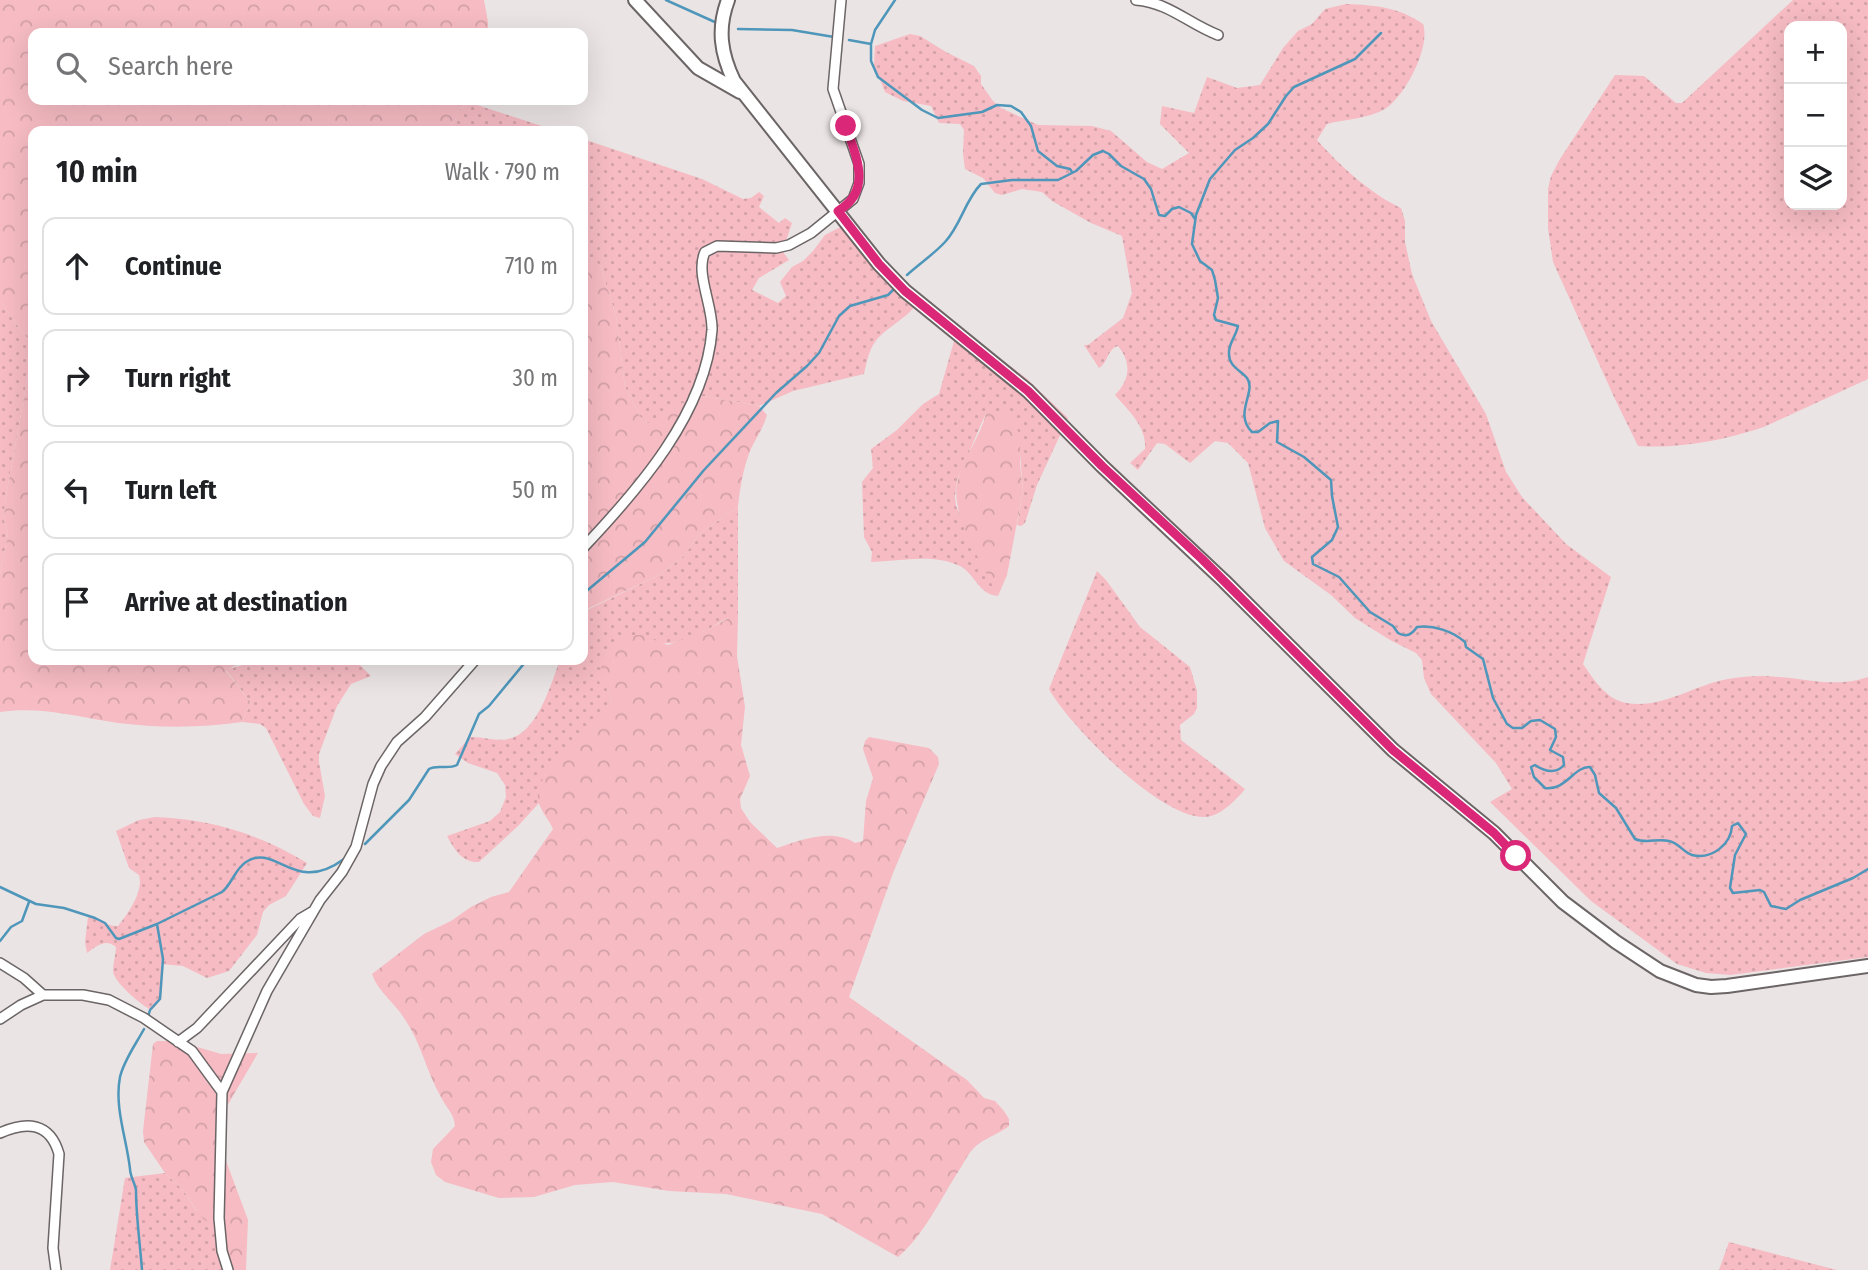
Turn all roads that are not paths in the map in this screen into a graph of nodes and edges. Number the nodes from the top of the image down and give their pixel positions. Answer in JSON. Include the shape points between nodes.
{"nodes":[{"id":1,"x":635,"y":0,"type":"edge"},
{"id":2,"x":728,"y":0,"type":"edge"},
{"id":3,"x":841,"y":0,"type":"edge"},
{"id":4,"x":1136,"y":0,"type":"edge"},
{"id":5,"x":1218,"y":35,"type":"dead end"},
{"id":6,"x":740,"y":92,"type":"junction"},
{"id":7,"x":838,"y":211,"type":"junction"},
{"id":8,"x":588,"y":543,"type":"edge"},
{"id":9,"x":471,"y":665,"type":"edge"},
{"id":10,"x":314,"y":910,"type":"junction"},
{"id":11,"x":0,"y":963,"type":"edge"},
{"id":12,"x":1868,"y":966,"type":"edge"},
{"id":13,"x":43,"y":995,"type":"junction"},
{"id":14,"x":0,"y":1019,"type":"edge"},
{"id":15,"x":178,"y":1042,"type":"junction"},
{"id":16,"x":222,"y":1092,"type":"junction"},
{"id":17,"x":0,"y":1133,"type":"edge"},
{"id":18,"x":56,"y":1270,"type":"edge"},
{"id":19,"x":228,"y":1270,"type":"edge"}],
"edges":[{"from":1,"to":6,"type":"main road","via":[[698,68]]},
{"from":2,"to":6,"type":"main road","via":[[721,45]]},
{"from":3,"to":7,"type":"street","via":[[833,89],[860,172],[853,200]]},
{"from":4,"to":5,"type":"street","via":[[1159,3]]},
{"from":6,"to":7,"type":"main road"},
{"from":7,"to":8,"type":"street","via":[[789,245],[717,246],[705,252],[701,268],[712,327],[702,377],[655,464]]},
{"from":7,"to":12,"type":"main road","via":[[905,291],[1028,391],[1393,750],[1494,833],[1563,902],[1600,931],[1667,974],[1711,987]]},
{"from":9,"to":10,"type":"street","via":[[397,742],[381,766],[356,846]]},
{"from":10,"to":15,"type":"street"},
{"from":10,"to":16,"type":"street","via":[[267,991]]},
{"from":11,"to":13,"type":"street"},
{"from":13,"to":14,"type":"street"},
{"from":13,"to":15,"type":"street","via":[[109,1000]]},
{"from":15,"to":16,"type":"street","via":[[192,1051]]},
{"from":16,"to":19,"type":"street","via":[[219,1218]]},
{"from":17,"to":18,"type":"street","via":[[30,1125],[43,1129],[56,1143]]}]}
